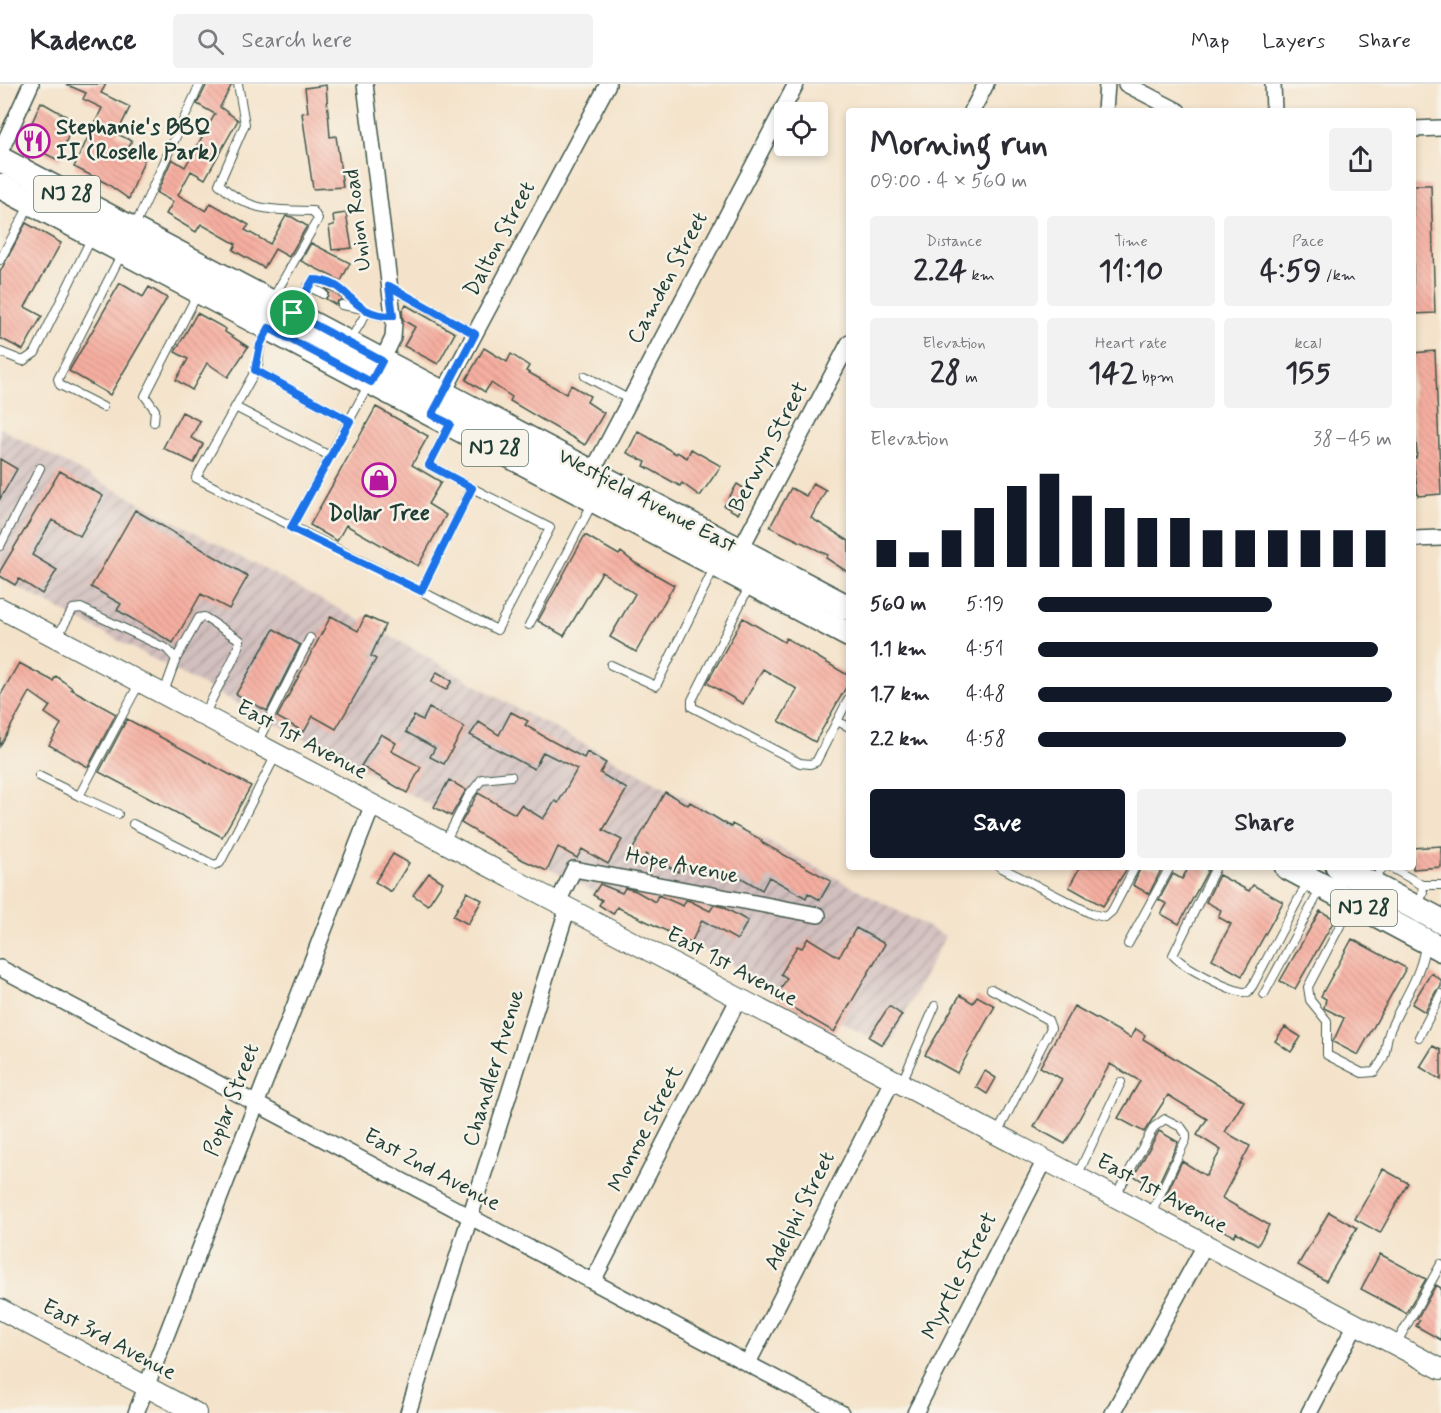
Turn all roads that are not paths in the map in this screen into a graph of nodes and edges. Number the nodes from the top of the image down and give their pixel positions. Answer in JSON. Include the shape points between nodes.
{"nodes":[{"id":1,"x":31,"y":84,"type":"edge"},
{"id":2,"x":200,"y":84,"type":"edge"},
{"id":3,"x":238,"y":84,"type":"edge"},
{"id":4,"x":364,"y":84,"type":"edge"},
{"id":5,"x":608,"y":84,"type":"edge"},
{"id":6,"x":796,"y":84,"type":"edge"},
{"id":7,"x":986,"y":84,"type":"edge"},
{"id":8,"x":1107,"y":84,"type":"edge"},
{"id":9,"x":1126,"y":84,"type":"edge"},
{"id":10,"x":1273,"y":84,"type":"edge"},
{"id":11,"x":974,"y":108,"type":"edge"},
{"id":12,"x":1105,"y":108,"type":"edge"},
{"id":13,"x":1172,"y":108,"type":"edge"},
{"id":14,"x":1274,"y":108,"type":"edge"},
{"id":15,"x":1441,"y":128,"type":"edge"},
{"id":16,"x":1416,"y":129,"type":"edge"},
{"id":17,"x":0,"y":153,"type":"edge"},
{"id":18,"x":0,"y":159,"type":"edge"},
{"id":19,"x":0,"y":186,"type":"edge"},
{"id":20,"x":31,"y":202,"type":"junction"},
{"id":21,"x":92,"y":223,"type":"junction"},
{"id":22,"x":134,"y":229,"type":"junction"},
{"id":23,"x":123,"y":251,"type":"junction"},
{"id":24,"x":0,"y":260,"type":"edge"},
{"id":25,"x":308,"y":286,"type":"junction"},
{"id":26,"x":389,"y":286,"type":"junction"},
{"id":27,"x":200,"y":291,"type":"junction"},
{"id":28,"x":323,"y":294,"type":"dead end"},
{"id":29,"x":271,"y":302,"type":"junction"},
{"id":30,"x":342,"y":305,"type":"dead end"},
{"id":31,"x":358,"y":308,"type":"junction"},
{"id":32,"x":367,"y":312,"type":"junction"},
{"id":33,"x":293,"y":313,"type":"junction"},
{"id":34,"x":393,"y":316,"type":"junction"},
{"id":35,"x":269,"y":328,"type":"junction"},
{"id":36,"x":475,"y":334,"type":"junction"},
{"id":37,"x":349,"y":343,"type":"junction"},
{"id":38,"x":846,"y":350,"type":"edge"},
{"id":39,"x":0,"y":352,"type":"edge"},
{"id":40,"x":382,"y":361,"type":"junction"},
{"id":41,"x":255,"y":370,"type":"junction"},
{"id":42,"x":585,"y":376,"type":"dead end"},
{"id":43,"x":371,"y":382,"type":"junction"},
{"id":44,"x":444,"y":393,"type":"junction"},
{"id":45,"x":630,"y":400,"type":"junction"},
{"id":46,"x":103,"y":407,"type":"dead end"},
{"id":47,"x":235,"y":407,"type":"junction"},
{"id":48,"x":441,"y":419,"type":"junction"},
{"id":49,"x":350,"y":421,"type":"junction"},
{"id":50,"x":154,"y":423,"type":"dead end"},
{"id":51,"x":330,"y":456,"type":"junction"},
{"id":52,"x":40,"y":468,"type":"dead end"},
{"id":53,"x":592,"y":472,"type":"junction"},
{"id":54,"x":472,"y":488,"type":"junction"},
{"id":55,"x":588,"y":497,"type":"junction"},
{"id":56,"x":291,"y":528,"type":"junction"},
{"id":57,"x":1441,"y":538,"type":"edge"},
{"id":58,"x":1416,"y":539,"type":"edge"},
{"id":59,"x":0,"y":546,"type":"edge"},
{"id":60,"x":740,"y":550,"type":"junction"},
{"id":61,"x":722,"y":568,"type":"junction"},
{"id":62,"x":751,"y":583,"type":"junction"},
{"id":63,"x":421,"y":591,"type":"junction"},
{"id":64,"x":846,"y":606,"type":"edge"},
{"id":65,"x":1,"y":611,"type":"edge"},
{"id":66,"x":529,"y":626,"type":"dead end"},
{"id":67,"x":846,"y":633,"type":"edge"},
{"id":68,"x":57,"y":637,"type":"junction"},
{"id":69,"x":310,"y":639,"type":"dead end"},
{"id":70,"x":176,"y":659,"type":"junction"},
{"id":71,"x":611,"y":665,"type":"dead end"},
{"id":72,"x":141,"y":681,"type":"junction"},
{"id":73,"x":164,"y":693,"type":"junction"},
{"id":74,"x":846,"y":704,"type":"edge"},
{"id":75,"x":205,"y":715,"type":"junction"},
{"id":76,"x":837,"y":721,"type":"junction"},
{"id":77,"x":846,"y":726,"type":"edge"},
{"id":78,"x":257,"y":743,"type":"junction"},
{"id":79,"x":277,"y":753,"type":"junction"},
{"id":80,"x":39,"y":776,"type":"dead end"},
{"id":81,"x":511,"y":776,"type":"dead end"},
{"id":82,"x":79,"y":796,"type":"junction"},
{"id":83,"x":373,"y":804,"type":"junction"},
{"id":84,"x":118,"y":814,"type":"dead end"},
{"id":85,"x":133,"y":824,"type":"dead end"},
{"id":86,"x":445,"y":842,"type":"junction"},
{"id":87,"x":1006,"y":870,"type":"edge"},
{"id":88,"x":1133,"y":870,"type":"edge"},
{"id":89,"x":1168,"y":870,"type":"edge"},
{"id":90,"x":1215,"y":870,"type":"edge"},
{"id":91,"x":1344,"y":870,"type":"edge"},
{"id":92,"x":1382,"y":870,"type":"edge"},
{"id":93,"x":1390,"y":870,"type":"edge"},
{"id":94,"x":1302,"y":874,"type":"edge"},
{"id":95,"x":1370,"y":884,"type":"junction"},
{"id":96,"x":1422,"y":885,"type":"junction"},
{"id":97,"x":1441,"y":885,"type":"edge"},
{"id":98,"x":563,"y":905,"type":"junction"},
{"id":99,"x":1361,"y":906,"type":"junction"},
{"id":100,"x":1416,"y":908,"type":"junction"},
{"id":101,"x":818,"y":915,"type":"dead end"},
{"id":102,"x":1441,"y":921,"type":"edge"},
{"id":103,"x":1128,"y":944,"type":"dead end"},
{"id":104,"x":1433,"y":944,"type":"edge"},
{"id":105,"x":0,"y":968,"type":"edge"},
{"id":106,"x":991,"y":988,"type":"dead end"},
{"id":107,"x":1264,"y":994,"type":"dead end"},
{"id":108,"x":1441,"y":994,"type":"edge"},
{"id":109,"x":739,"y":998,"type":"junction"},
{"id":110,"x":935,"y":1006,"type":"dead end"},
{"id":111,"x":1419,"y":1036,"type":"dead end"},
{"id":112,"x":897,"y":1081,"type":"junction"},
{"id":113,"x":1121,"y":1082,"type":"dead end"},
{"id":114,"x":255,"y":1102,"type":"junction"},
{"id":115,"x":997,"y":1134,"type":"junction"},
{"id":116,"x":1045,"y":1160,"type":"junction"},
{"id":117,"x":1077,"y":1176,"type":"junction"},
{"id":118,"x":1115,"y":1197,"type":"junction"},
{"id":119,"x":1151,"y":1216,"type":"junction"},
{"id":120,"x":471,"y":1217,"type":"junction"},
{"id":121,"x":1205,"y":1245,"type":"junction"},
{"id":122,"x":1441,"y":1263,"type":"edge"},
{"id":123,"x":593,"y":1281,"type":"junction"},
{"id":124,"x":0,"y":1309,"type":"edge"},
{"id":125,"x":1356,"y":1324,"type":"junction"},
{"id":126,"x":1395,"y":1345,"type":"junction"},
{"id":127,"x":748,"y":1364,"type":"junction"},
{"id":128,"x":1441,"y":1369,"type":"edge"},
{"id":129,"x":147,"y":1386,"type":"junction"},
{"id":130,"x":135,"y":1413,"type":"edge"},
{"id":131,"x":196,"y":1413,"type":"edge"},
{"id":132,"x":408,"y":1413,"type":"edge"},
{"id":133,"x":842,"y":1413,"type":"edge"},
{"id":134,"x":915,"y":1413,"type":"edge"},
{"id":135,"x":1113,"y":1413,"type":"edge"},
{"id":136,"x":1309,"y":1413,"type":"edge"}],
"edges":[{"from":1,"to":17,"type":"street"},
{"from":2,"to":22,"type":"lane"},
{"from":3,"to":29,"type":"lane","via":[[245,124],[219,184],[236,200],[258,209],[314,212],[318,219]]},
{"from":4,"to":26,"type":"street","name":"Union Road"},
{"from":5,"to":36,"type":"street","name":"Dalton Street"},
{"from":6,"to":45,"type":"street","name":"Camden Street"},
{"from":7,"to":11,"type":"street"},
{"from":8,"to":12,"type":"street"},
{"from":9,"to":13,"type":"street"},
{"from":10,"to":14,"type":"street"},
{"from":15,"to":16,"type":"street"},
{"from":18,"to":21,"type":"main road","name":"Westfield Avenue East","number":"NJ 28"},
{"from":19,"to":20,"type":"main road","name":"Westfield Avenue East","number":"NJ 28"},
{"from":20,"to":21,"type":"main road","name":"Westfield Avenue East","number":"NJ 28"},
{"from":20,"to":24,"type":"lane"},
{"from":21,"to":22,"type":"main road","name":"Westfield Avenue East","number":"NJ 28"},
{"from":21,"to":23,"type":"main road","name":"Westfield Avenue East","number":"NJ 28"},
{"from":21,"to":39,"type":"lane","via":[[35,353],[23,361]]},
{"from":22,"to":29,"type":"main road","name":"Westfield Avenue East","number":"NJ 28"},
{"from":23,"to":27,"type":"main road","name":"Westfield Avenue East","number":"NJ 28"},
{"from":23,"to":46,"type":"lane","via":[[58,379],[60,385]]},
{"from":25,"to":28,"type":"lane"},
{"from":25,"to":31,"type":"lane","via":[[313,280],[323,280],[347,293]]},
{"from":25,"to":33,"type":"lane"},
{"from":26,"to":34,"type":"street","name":"Union Road"},
{"from":26,"to":36,"type":"lane"},
{"from":27,"to":35,"type":"main road","name":"Westfield Avenue East","number":"NJ 28"},
{"from":27,"to":50,"type":"lane","via":[[145,396],[155,410]]},
{"from":29,"to":33,"type":"main road","name":"Westfield Avenue East","number":"NJ 28"},
{"from":30,"to":31,"type":"lane"},
{"from":31,"to":32,"type":"lane"},
{"from":32,"to":34,"type":"lane","via":[[375,317]]},
{"from":32,"to":37,"type":"lane"},
{"from":33,"to":37,"type":"main road","name":"Westfield Avenue East","number":"NJ 28"},
{"from":34,"to":40,"type":"street","name":"Union Road","via":[[393,338]]},
{"from":35,"to":41,"type":"lane","via":[[260,345]]},
{"from":35,"to":43,"type":"main road","name":"Westfield Avenue East","number":"NJ 28"},
{"from":36,"to":44,"type":"street","name":"Dalton Street"},
{"from":37,"to":40,"type":"main road","name":"Westfield Avenue East","number":"NJ 28"},
{"from":38,"to":60,"type":"street","name":"Berwyn Street"},
{"from":40,"to":43,"type":"street","name":"Union Road"},
{"from":40,"to":44,"type":"main road","name":"Westfield Avenue East","number":"NJ 28"},
{"from":41,"to":47,"type":"lane"},
{"from":41,"to":49,"type":"lane"},
{"from":42,"to":45,"type":"lane"},
{"from":43,"to":48,"type":"main road","name":"Westfield Avenue East","number":"NJ 28"},
{"from":43,"to":49,"type":"lane"},
{"from":44,"to":48,"type":"street","name":"Dalton Street"},
{"from":44,"to":53,"type":"main road","name":"Westfield Avenue East","number":"NJ 28"},
{"from":45,"to":53,"type":"street","name":"Camden Street"},
{"from":47,"to":51,"type":"lane"},
{"from":47,"to":56,"type":"lane","via":[[196,478]]},
{"from":48,"to":54,"type":"lane","via":[[429,465]]},
{"from":48,"to":55,"type":"main road","name":"Westfield Avenue East","number":"NJ 28"},
{"from":49,"to":51,"type":"lane"},
{"from":51,"to":56,"type":"lane"},
{"from":52,"to":59,"type":"lane"},
{"from":53,"to":55,"type":"street","name":"Camden Street"},
{"from":53,"to":60,"type":"main road","name":"Westfield Avenue East","number":"NJ 28"},
{"from":54,"to":63,"type":"lane"},
{"from":54,"to":63,"type":"lane","via":[[550,528],[497,630]]},
{"from":55,"to":61,"type":"main road","name":"Westfield Avenue East","number":"NJ 28"},
{"from":55,"to":66,"type":"lane"},
{"from":56,"to":63,"type":"lane"},
{"from":57,"to":58,"type":"street"},
{"from":60,"to":61,"type":"street","name":"Berwyn Street"},
{"from":60,"to":64,"type":"main road","name":"Westfield Avenue East","number":"NJ 28"},
{"from":61,"to":62,"type":"main road","name":"Westfield Avenue East","number":"NJ 28"},
{"from":61,"to":71,"type":"lane","via":[[656,686]]},
{"from":62,"to":67,"type":"main road","name":"Westfield Avenue East","number":"NJ 28"},
{"from":62,"to":76,"type":"lane","via":[[692,700],[692,707],[804,765],[816,762]]},
{"from":65,"to":68,"type":"street","name":"East 1st Avenue"},
{"from":68,"to":70,"type":"lane","via":[[73,609],[81,608],[167,649]]},
{"from":68,"to":72,"type":"street","name":"East 1st Avenue"},
{"from":69,"to":78,"type":"lane"},
{"from":70,"to":73,"type":"lane"},
{"from":70,"to":75,"type":"lane","via":[[200,618],[240,640]]},
{"from":72,"to":73,"type":"street","name":"East 1st Avenue"},
{"from":72,"to":82,"type":"lane"},
{"from":73,"to":75,"type":"street","name":"East 1st Avenue"},
{"from":74,"to":76,"type":"lane"},
{"from":75,"to":78,"type":"street","name":"East 1st Avenue"},
{"from":76,"to":77,"type":"lane"},
{"from":78,"to":79,"type":"street","name":"East 1st Avenue"},
{"from":79,"to":83,"type":"street","name":"East 1st Avenue"},
{"from":79,"to":85,"type":"lane","via":[[220,863],[214,865]]},
{"from":80,"to":82,"type":"lane"},
{"from":81,"to":86,"type":"lane","via":[[482,779]]},
{"from":82,"to":84,"type":"lane"},
{"from":83,"to":86,"type":"street","name":"East 1st Avenue"},
{"from":83,"to":114,"type":"street","name":"Poplar Street"},
{"from":86,"to":98,"type":"street","name":"East 1st Avenue"},
{"from":87,"to":88,"type":"lane","via":[[1104,917],[1112,911]]},
{"from":89,"to":103,"type":"lane"},
{"from":90,"to":94,"type":"lane","via":[[1173,955],[1231,990],[1243,993],[1253,984]]},
{"from":91,"to":95,"type":"main road","number":"NJ 28"},
{"from":92,"to":95,"type":"lane"},
{"from":93,"to":96,"type":"lane"},
{"from":94,"to":99,"type":"main road","number":"NJ 28"},
{"from":94,"to":107,"type":"lane"},
{"from":95,"to":100,"type":"main road","number":"NJ 28"},
{"from":96,"to":97,"type":"lane"},
{"from":96,"to":100,"type":"lane"},
{"from":98,"to":101,"type":"street","name":"Hope Avenue","via":[[574,869]]},
{"from":98,"to":109,"type":"street","name":"East 1st Avenue"},
{"from":98,"to":120,"type":"street","name":"Chandler Avenue"},
{"from":99,"to":104,"type":"main road","number":"NJ 28"},
{"from":99,"to":104,"type":"lane","via":[[1341,924],[1308,987],[1310,1000],[1326,1021],[1327,1055],[1362,1074],[1374,1072],[1385,1058],[1389,1033]]},
{"from":100,"to":102,"type":"main road","number":"NJ 28"},
{"from":105,"to":114,"type":"street","name":"East 2nd Avenue"},
{"from":106,"to":115,"type":"lane","via":[[1048,1020],[1051,1028]]},
{"from":108,"to":111,"type":"lane"},
{"from":109,"to":112,"type":"street","name":"East 1st Avenue"},
{"from":109,"to":123,"type":"street","name":"Monroe Street"},
{"from":110,"to":112,"type":"lane"},
{"from":112,"to":115,"type":"street","name":"East 1st Avenue"},
{"from":112,"to":127,"type":"street","name":"Adelphi Street"},
{"from":113,"to":117,"type":"lane"},
{"from":114,"to":120,"type":"street","name":"East 2nd Avenue"},
{"from":114,"to":129,"type":"street","name":"Poplar Street"},
{"from":115,"to":116,"type":"street","name":"East 1st Avenue"},
{"from":116,"to":117,"type":"street","name":"East 1st Avenue"},
{"from":116,"to":134,"type":"street","name":"Myrtle Street"},
{"from":117,"to":118,"type":"street","name":"East 1st Avenue"},
{"from":118,"to":119,"type":"street","name":"East 1st Avenue"},
{"from":118,"to":119,"type":"lane","via":[[1150,1134],[1165,1119],[1186,1134],[1184,1147]]},
{"from":119,"to":121,"type":"street","name":"East 1st Avenue"},
{"from":120,"to":123,"type":"street","name":"East 2nd Avenue"},
{"from":120,"to":132,"type":"street","name":"Chandler Avenue"},
{"from":121,"to":125,"type":"street","name":"East 1st Avenue"},
{"from":121,"to":135,"type":"street"},
{"from":122,"to":126,"type":"lane"},
{"from":123,"to":127,"type":"street","name":"East 2nd Avenue"},
{"from":124,"to":129,"type":"street","name":"East 3rd Avenue"},
{"from":125,"to":126,"type":"street","name":"East 1st Avenue"},
{"from":125,"to":136,"type":"street"},
{"from":126,"to":128,"type":"street","name":"East 1st Avenue"},
{"from":127,"to":133,"type":"street","name":"East 2nd Avenue"},
{"from":129,"to":130,"type":"street","name":"Poplar Street"},
{"from":129,"to":131,"type":"street","name":"East 3rd Avenue"}]}
